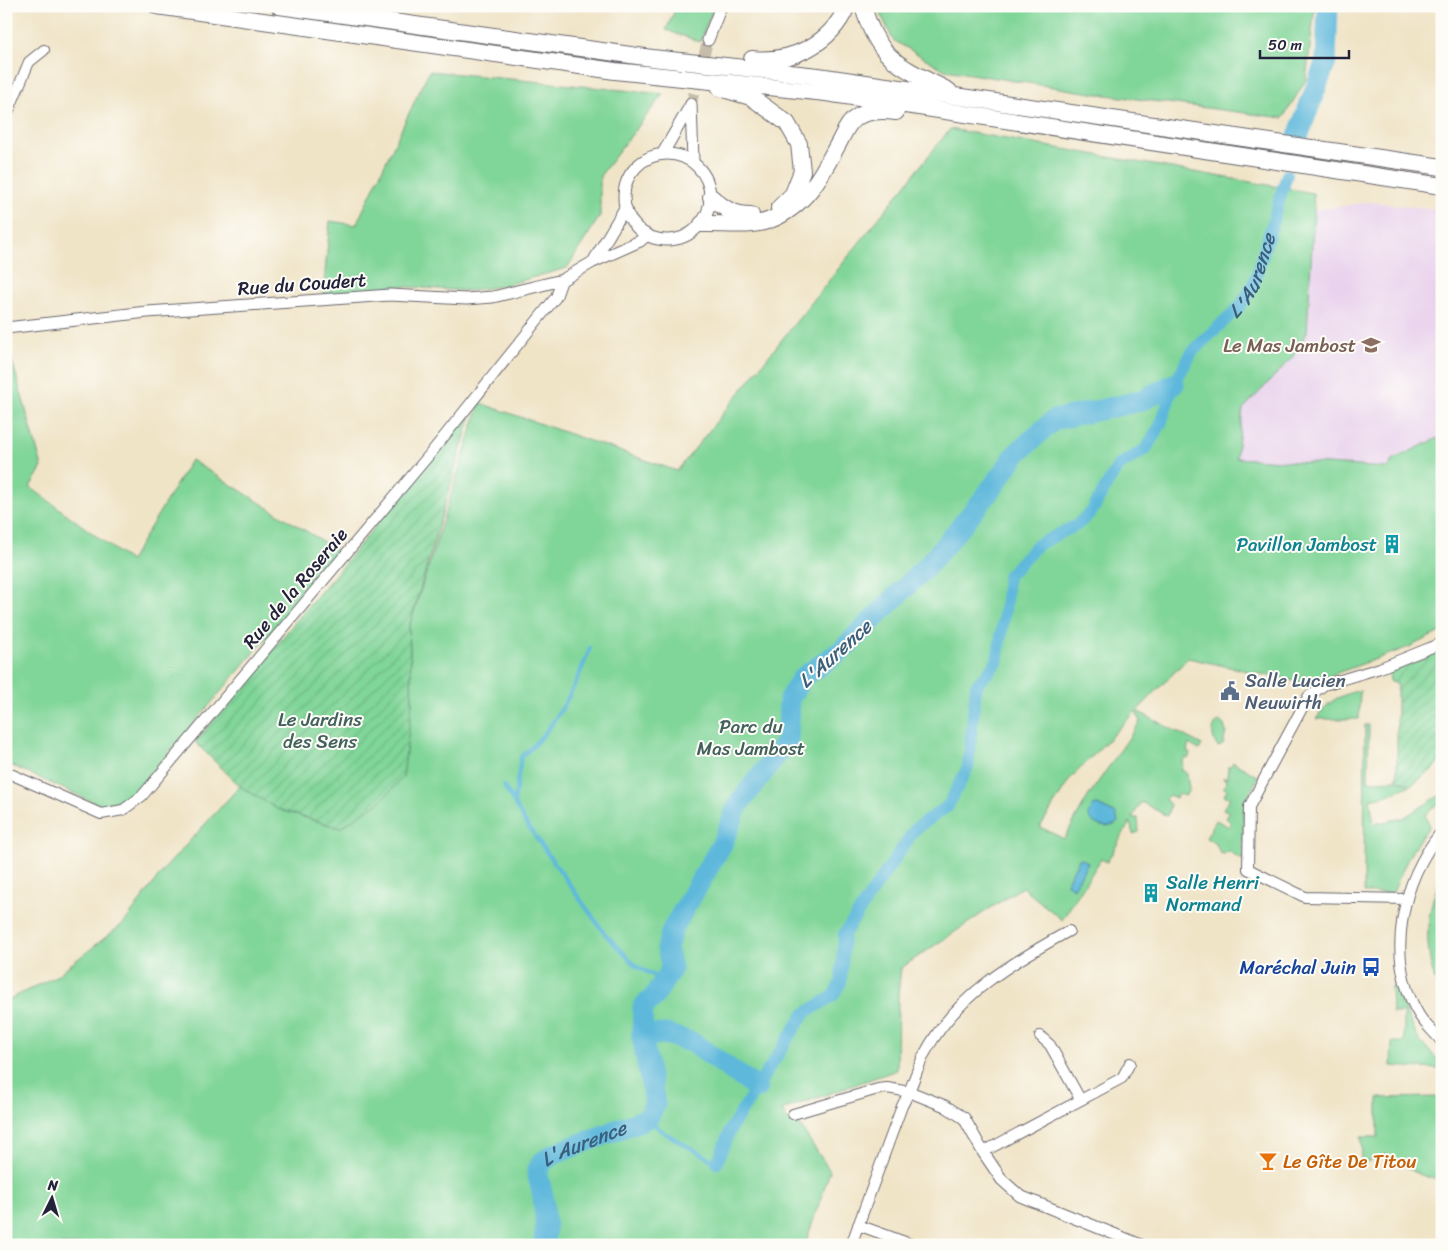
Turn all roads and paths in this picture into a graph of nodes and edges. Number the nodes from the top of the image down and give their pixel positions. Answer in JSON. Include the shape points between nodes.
{"nodes":[{"id":1,"x":158,"y":6,"type":"edge"},
{"id":2,"x":279,"y":6,"type":"edge"},
{"id":3,"x":721,"y":6,"type":"edge"},
{"id":4,"x":847,"y":6,"type":"edge"},
{"id":5,"x":863,"y":6,"type":"edge"},
{"id":6,"x":708,"y":40,"type":"tunnel mouth"},
{"id":7,"x":44,"y":50,"type":"dead end"},
{"id":8,"x":652,"y":58,"type":"junction"},
{"id":9,"x":702,"y":78,"type":"junction"},
{"id":10,"x":962,"y":98,"type":"junction"},
{"id":11,"x":967,"y":114,"type":"junction"},
{"id":12,"x":6,"y":117,"type":"edge"},
{"id":13,"x":663,"y":153,"type":"junction"},
{"id":14,"x":693,"y":161,"type":"junction"},
{"id":15,"x":1442,"y":167,"type":"edge"},
{"id":16,"x":1442,"y":186,"type":"edge"},
{"id":17,"x":711,"y":197,"type":"junction"},
{"id":18,"x":625,"y":208,"type":"junction"},
{"id":19,"x":702,"y":224,"type":"junction"},
{"id":20,"x":647,"y":235,"type":"junction"},
{"id":21,"x":593,"y":262,"type":"junction"},
{"id":22,"x":562,"y":280,"type":"junction"},
{"id":23,"x":6,"y":328,"type":"edge"},
{"id":24,"x":1442,"y":643,"type":"edge"},
{"id":25,"x":6,"y":772,"type":"edge"},
{"id":26,"x":1442,"y":831,"type":"edge"},
{"id":27,"x":1406,"y":899,"type":"junction"},
{"id":28,"x":1069,"y":931,"type":"dead end"},
{"id":29,"x":1040,"y":1036,"type":"dead end"},
{"id":30,"x":1442,"y":1042,"type":"edge"},
{"id":31,"x":1130,"y":1063,"type":"dead end"},
{"id":32,"x":910,"y":1092,"type":"junction"},
{"id":33,"x":1080,"y":1099,"type":"junction"},
{"id":34,"x":793,"y":1114,"type":"dead end"},
{"id":35,"x":983,"y":1152,"type":"junction"},
{"id":36,"x":858,"y":1225,"type":"junction"},
{"id":37,"x":851,"y":1245,"type":"edge"},
{"id":38,"x":913,"y":1245,"type":"edge"},
{"id":39,"x":1141,"y":1245,"type":"edge"}],
"edges":[{"from":1,"to":9,"type":"highway","via":[[596,69]]},
{"from":2,"to":8,"type":"highway"},
{"from":3,"to":6,"type":"street"},
{"from":4,"to":8,"type":"highway","via":[[840,23],[816,45],[783,58],[766,61],[693,53]]},
{"from":5,"to":10,"type":"highway","via":[[869,29],[884,53],[902,68]]},
{"from":7,"to":12,"type":"street","via":[[29,62]]},
{"from":8,"to":10,"type":"highway","via":[[818,76]]},
{"from":9,"to":11,"type":"highway","via":[[826,92]]},
{"from":9,"to":17,"type":"highway","via":[[722,89],[752,97],[787,123],[799,144],[802,172],[793,194],[783,206],[765,214],[735,214]]},
{"from":10,"to":15,"type":"highway"},
{"from":11,"to":16,"type":"highway"},
{"from":11,"to":19,"type":"highway","via":[[934,117],[882,110],[861,115],[852,120],[806,197],[790,210],[768,221]]},
{"from":13,"to":14,"type":"street","via":[[684,156]]},
{"from":13,"to":14,"type":"street","via":[[690,104]]},
{"from":13,"to":18,"type":"street","via":[[651,156],[631,172],[626,183]]},
{"from":14,"to":17,"type":"street","via":[[709,183]]},
{"from":17,"to":19,"type":"street","via":[[709,211]]},
{"from":18,"to":20,"type":"street","via":[[630,219]]},
{"from":18,"to":21,"type":"street","name":"Rue du Coudert"},
{"from":19,"to":20,"type":"street","via":[[682,238],[664,240]]},
{"from":20,"to":21,"type":"street","name":"Rue du Coudert"},
{"from":21,"to":22,"type":"street","name":"Rue du Coudert"},
{"from":22,"to":23,"type":"street","name":"Rue du Coudert","via":[[493,297],[380,296],[147,312]]},
{"from":22,"to":25,"type":"street","name":"Rue de la Roseraie","via":[[556,297],[476,398],[142,796],[123,810],[102,814]]},
{"from":24,"to":27,"type":"street","via":[[1380,668],[1324,685],[1308,698],[1249,807],[1248,869],[1304,897]]},
{"from":26,"to":27,"type":"street","via":[[1428,848]]},
{"from":27,"to":30,"type":"street","via":[[1400,943],[1408,988],[1419,1015]]},
{"from":28,"to":32,"type":"street","via":[[1020,957],[978,988],[929,1047]]},
{"from":29,"to":33,"type":"street","via":[[1050,1045]]},
{"from":31,"to":33,"type":"street","via":[[1122,1078]]},
{"from":32,"to":34,"type":"street","via":[[878,1089]]},
{"from":32,"to":35,"type":"street","via":[[945,1106],[964,1118]]},
{"from":32,"to":36,"type":"street"},
{"from":33,"to":35,"type":"street"},
{"from":35,"to":39,"type":"street","via":[[1002,1180],[1020,1196]]},
{"from":36,"to":37,"type":"street"},
{"from":36,"to":38,"type":"street"}]}
